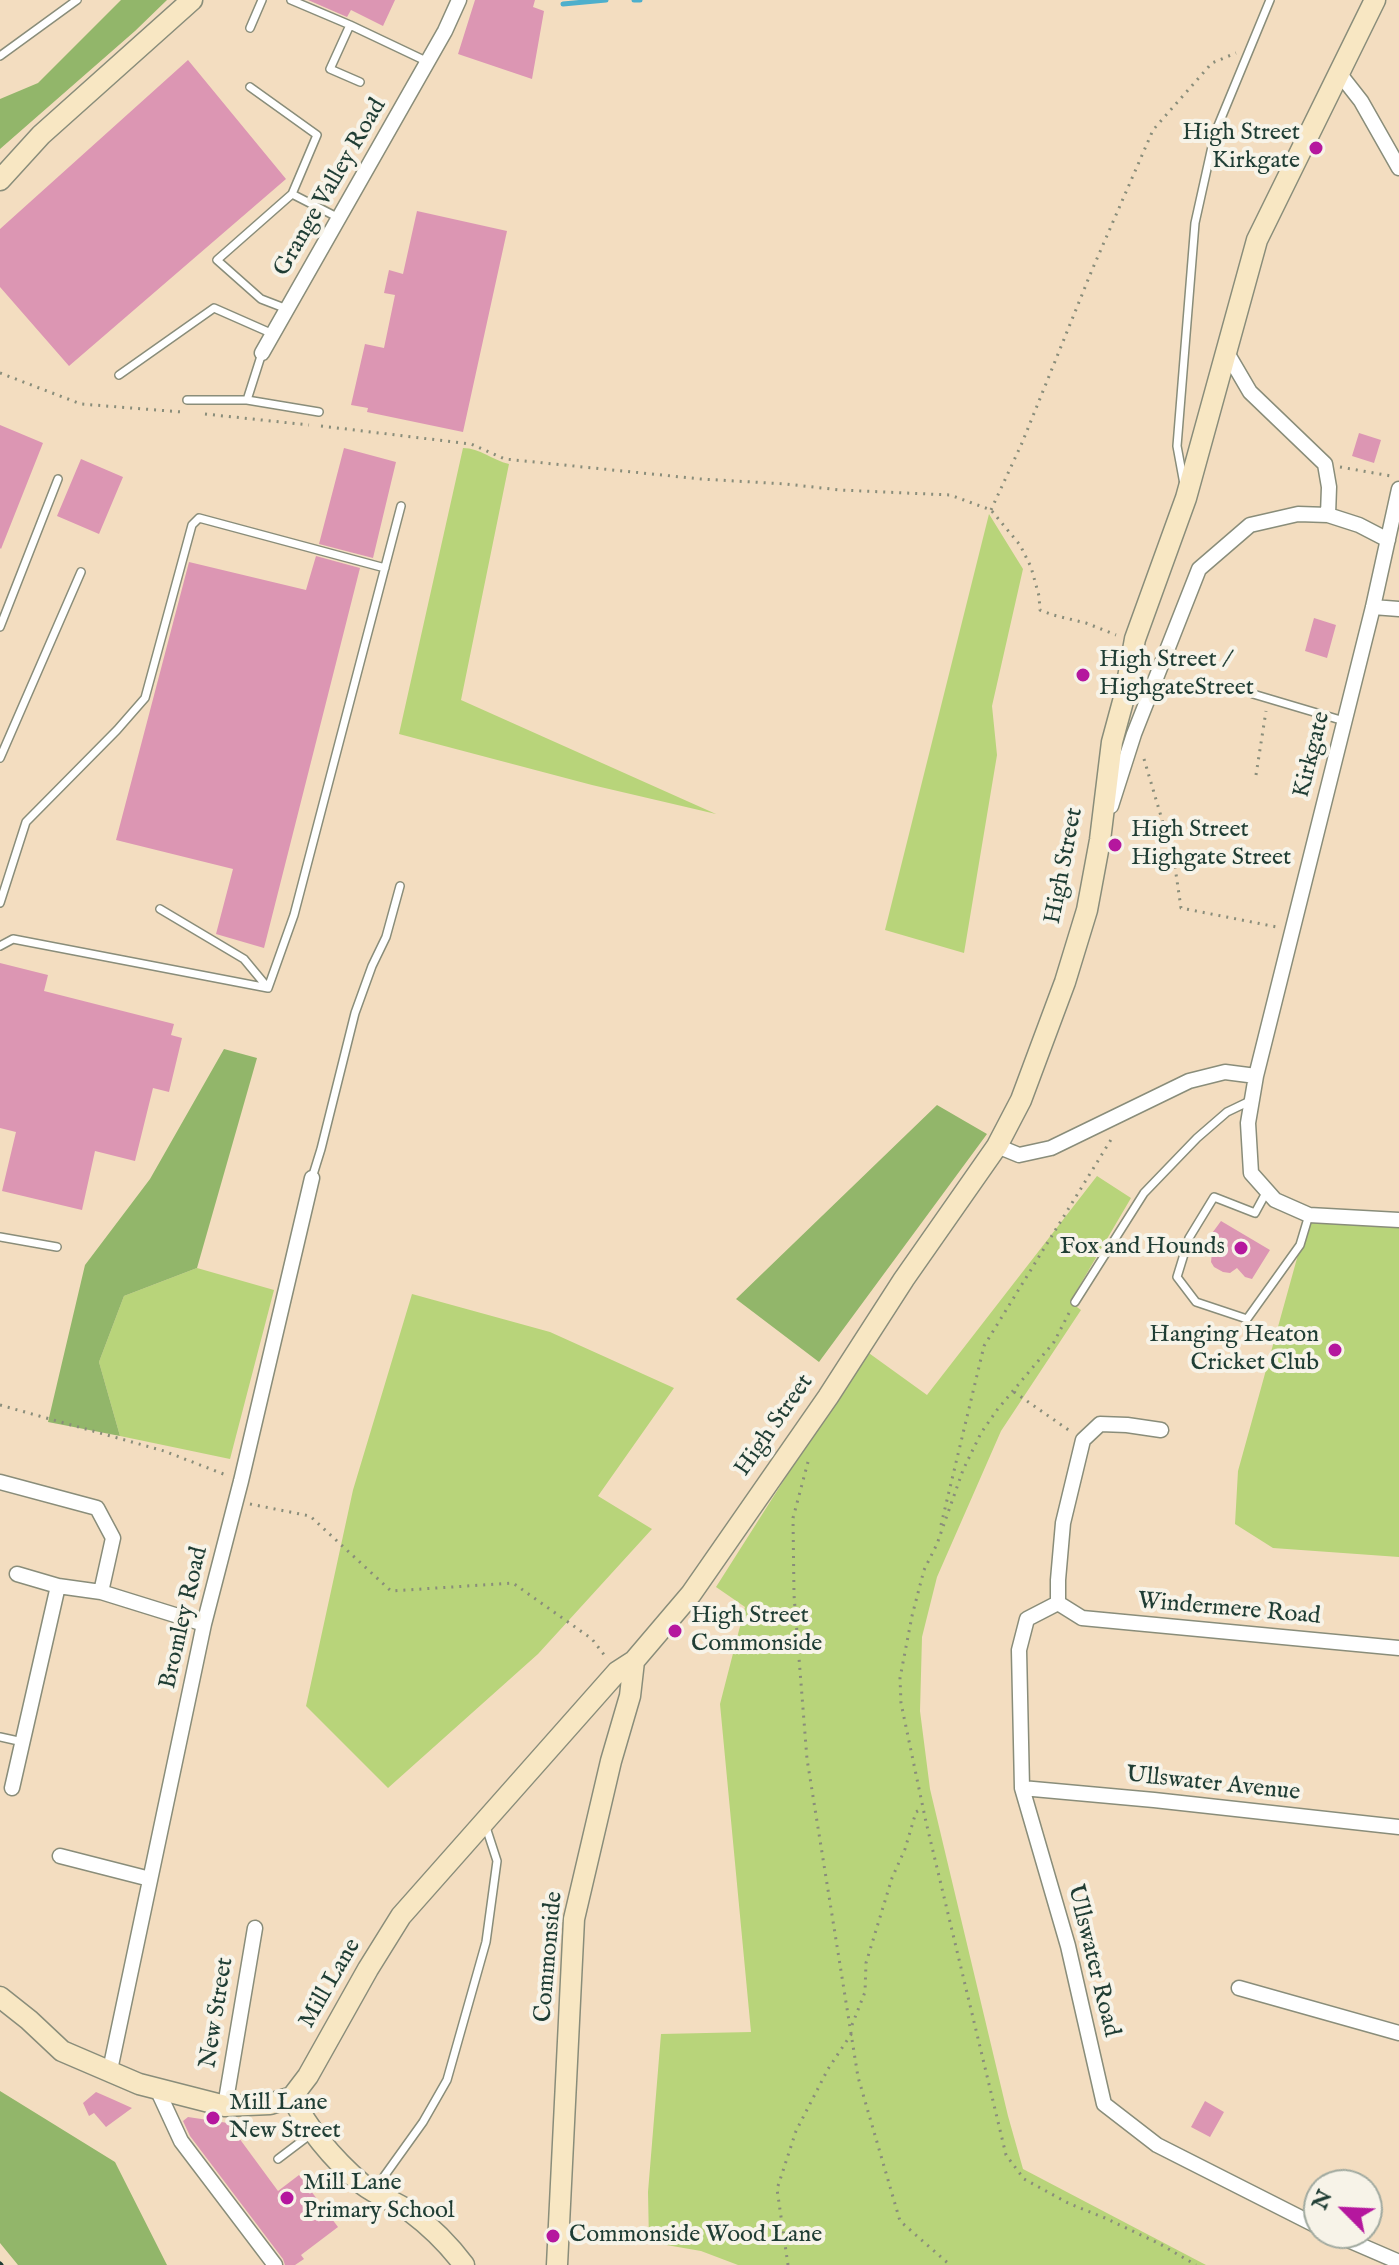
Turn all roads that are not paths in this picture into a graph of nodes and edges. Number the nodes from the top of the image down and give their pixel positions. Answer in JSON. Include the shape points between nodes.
{"nodes":[{"id":1,"x":77,"y":0,"type":"edge"},
{"id":2,"x":192,"y":0,"type":"edge"},
{"id":3,"x":262,"y":0,"type":"edge"},
{"id":4,"x":291,"y":0,"type":"edge"},
{"id":5,"x":459,"y":0,"type":"edge"},
{"id":6,"x":1270,"y":0,"type":"edge"},
{"id":7,"x":1375,"y":0,"type":"edge"},
{"id":8,"x":350,"y":25,"type":"junction"},
{"id":9,"x":250,"y":28,"type":"dead end"},
{"id":10,"x":0,"y":56,"type":"edge"},
{"id":11,"x":428,"y":62,"type":"junction"},
{"id":12,"x":1339,"y":73,"type":"junction"},
{"id":13,"x":360,"y":82,"type":"dead end"},
{"id":14,"x":250,"y":87,"type":"dead end"},
{"id":15,"x":1399,"y":168,"type":"edge"},
{"id":16,"x":0,"y":180,"type":"edge"},
{"id":17,"x":292,"y":194,"type":"junction"},
{"id":18,"x":339,"y":218,"type":"junction"},
{"id":19,"x":287,"y":309,"type":"junction"},
{"id":20,"x":273,"y":334,"type":"junction"},
{"id":21,"x":1226,"y":351,"type":"junction"},
{"id":22,"x":262,"y":353,"type":"joint"},
{"id":23,"x":119,"y":375,"type":"dead end"},
{"id":24,"x":187,"y":400,"type":"dead end"},
{"id":25,"x":247,"y":400,"type":"junction"},
{"id":26,"x":319,"y":412,"type":"dead end"},
{"id":27,"x":58,"y":479,"type":"dead end"},
{"id":28,"x":1399,"y":489,"type":"edge"},
{"id":29,"x":1186,"y":498,"type":"junction"},
{"id":30,"x":401,"y":506,"type":"dead end"},
{"id":31,"x":1328,"y":515,"type":"junction"},
{"id":32,"x":1388,"y":540,"type":"junction"},
{"id":33,"x":385,"y":568,"type":"junction"},
{"id":34,"x":81,"y":572,"type":"dead end"},
{"id":35,"x":1373,"y":607,"type":"junction"},
{"id":36,"x":1399,"y":609,"type":"edge"},
{"id":37,"x":0,"y":627,"type":"edge"},
{"id":38,"x":1253,"y":694,"type":"dead end"},
{"id":39,"x":1344,"y":721,"type":"junction"},
{"id":40,"x":0,"y":758,"type":"edge"},
{"id":41,"x":1100,"y":840,"type":"junction"},
{"id":42,"x":400,"y":886,"type":"dead end"},
{"id":43,"x":0,"y":903,"type":"edge"},
{"id":44,"x":160,"y":909,"type":"dead end"},
{"id":45,"x":0,"y":946,"type":"edge"},
{"id":46,"x":268,"y":988,"type":"junction"},
{"id":47,"x":1256,"y":1076,"type":"junction"},
{"id":48,"x":1252,"y":1100,"type":"junction"},
{"id":49,"x":997,"y":1146,"type":"junction"},
{"id":50,"x":312,"y":1178,"type":"joint"},
{"id":51,"x":1267,"y":1191,"type":"junction"},
{"id":52,"x":1309,"y":1215,"type":"junction"},
{"id":53,"x":1399,"y":1220,"type":"edge"},
{"id":54,"x":0,"y":1237,"type":"edge"},
{"id":55,"x":57,"y":1247,"type":"dead end"},
{"id":56,"x":1075,"y":1302,"type":"road end"},
{"id":57,"x":1161,"y":1430,"type":"dead end"},
{"id":58,"x":0,"y":1482,"type":"edge"},
{"id":59,"x":17,"y":1574,"type":"dead end"},
{"id":60,"x":58,"y":1586,"type":"junction"},
{"id":61,"x":101,"y":1592,"type":"junction"},
{"id":62,"x":1058,"y":1603,"type":"junction"},
{"id":63,"x":204,"y":1624,"type":"junction"},
{"id":64,"x":1399,"y":1648,"type":"edge"},
{"id":65,"x":626,"y":1666,"type":"junction"},
{"id":66,"x":0,"y":1737,"type":"edge"},
{"id":67,"x":23,"y":1742,"type":"junction"},
{"id":68,"x":12,"y":1788,"type":"dead end"},
{"id":69,"x":1022,"y":1788,"type":"junction"},
{"id":70,"x":484,"y":1820,"type":"junction"},
{"id":71,"x":1399,"y":1827,"type":"edge"},
{"id":72,"x":60,"y":1856,"type":"dead end"},
{"id":73,"x":150,"y":1879,"type":"junction"},
{"id":74,"x":255,"y":1928,"type":"dead end"},
{"id":75,"x":1239,"y":1988,"type":"dead end"},
{"id":76,"x":0,"y":1997,"type":"edge"},
{"id":77,"x":1399,"y":2033,"type":"edge"},
{"id":78,"x":110,"y":2070,"type":"junction"},
{"id":79,"x":157,"y":2089,"type":"junction"},
{"id":80,"x":292,"y":2097,"type":"junction"},
{"id":81,"x":225,"y":2106,"type":"junction"},
{"id":82,"x":312,"y":2133,"type":"junction"},
{"id":83,"x":278,"y":2159,"type":"dead end"},
{"id":84,"x":374,"y":2191,"type":"junction"},
{"id":85,"x":1303,"y":2219,"type":"edge"},
{"id":86,"x":1369,"y":2249,"type":"edge"},
{"id":87,"x":1399,"y":2262,"type":"edge"},
{"id":88,"x":275,"y":2265,"type":"edge"},
{"id":89,"x":464,"y":2265,"type":"edge"},
{"id":90,"x":557,"y":2265,"type":"edge"}],
"edges":[{"from":1,"to":10,"type":"lane"},
{"from":2,"to":16,"type":"street","via":[[41,135]]},
{"from":3,"to":9,"type":"lane"},
{"from":4,"to":8,"type":"lane"},
{"from":5,"to":11,"type":"street","name":"Grange Valley Road"},
{"from":6,"to":29,"type":"lane","via":[[1215,133],[1195,223],[1177,446]]},
{"from":7,"to":12,"type":"street","name":"High Street"},
{"from":8,"to":11,"type":"lane"},
{"from":8,"to":13,"type":"lane","via":[[330,69]]},
{"from":11,"to":18,"type":"street","name":"Grange Valley Road"},
{"from":12,"to":15,"type":"street"},
{"from":12,"to":21,"type":"street","name":"High Street","via":[[1257,240]]},
{"from":14,"to":17,"type":"lane","via":[[317,135]]},
{"from":17,"to":18,"type":"lane"},
{"from":17,"to":19,"type":"lane","via":[[217,260],[261,299]]},
{"from":18,"to":19,"type":"street","name":"Grange Valley Road"},
{"from":19,"to":20,"type":"street","name":"Grange Valley Road"},
{"from":20,"to":22,"type":"street","name":"Grange Valley Road"},
{"from":20,"to":23,"type":"lane","via":[[214,308]]},
{"from":21,"to":29,"type":"street","name":"High Street"},
{"from":21,"to":31,"type":"street","via":[[1250,392],[1325,464]]},
{"from":22,"to":25,"type":"lane","name":"Grange Valley Road"},
{"from":24,"to":25,"type":"lane"},
{"from":25,"to":26,"type":"lane"},
{"from":27,"to":37,"type":"lane"},
{"from":28,"to":32,"type":"street","name":"Kirkgate"},
{"from":29,"to":41,"type":"street","name":"High Street","via":[[1135,639],[1112,742]]},
{"from":30,"to":33,"type":"lane"},
{"from":31,"to":32,"type":"street"},
{"from":31,"to":41,"type":"street","via":[[1298,514],[1250,525],[1199,569],[1134,734]]},
{"from":32,"to":35,"type":"street","name":"Kirkgate"},
{"from":33,"to":43,"type":"lane","via":[[199,518],[192,525],[145,698],[26,822]]},
{"from":33,"to":46,"type":"lane","via":[[294,915]]},
{"from":34,"to":40,"type":"lane"},
{"from":35,"to":36,"type":"street"},
{"from":35,"to":39,"type":"street","name":"Kirkgate"},
{"from":38,"to":39,"type":"lane"},
{"from":39,"to":47,"type":"street","name":"Kirkgate"},
{"from":41,"to":49,"type":"street","name":"High Street","via":[[1087,910],[1065,982],[1021,1100]]},
{"from":42,"to":50,"type":"lane","via":[[355,1013]]},
{"from":44,"to":46,"type":"lane","via":[[244,959]]},
{"from":45,"to":46,"type":"lane","via":[[13,939]]},
{"from":47,"to":48,"type":"street","name":"Kirkgate"},
{"from":47,"to":49,"type":"street","via":[[1225,1072],[1189,1081],[1051,1148],[1019,1155]]},
{"from":48,"to":51,"type":"street","name":"Kirkgate","via":[[1251,1173]]},
{"from":48,"to":56,"type":"lane","via":[[1227,1112],[1144,1193]]},
{"from":49,"to":65,"type":"street","name":"High Street","via":[[700,1581]]},
{"from":50,"to":63,"type":"street","name":"Bromley Road"},
{"from":51,"to":52,"type":"street"},
{"from":51,"to":52,"type":"lane","via":[[1255,1213],[1214,1197],[1189,1238],[1177,1277],[1196,1302],[1247,1319],[1300,1245]]},
{"from":52,"to":53,"type":"street"},
{"from":54,"to":55,"type":"lane"},
{"from":57,"to":62,"type":"street","via":[[1100,1424],[1083,1440],[1063,1523]]},
{"from":58,"to":61,"type":"street","via":[[97,1508],[113,1538]]},
{"from":59,"to":60,"type":"street"},
{"from":60,"to":61,"type":"street"},
{"from":60,"to":67,"type":"street"},
{"from":61,"to":63,"type":"street"},
{"from":62,"to":64,"type":"street","name":"Windermere Road","via":[[1082,1618]]},
{"from":62,"to":69,"type":"street","name":"Ullswater Road","via":[[1027,1619],[1019,1650]]},
{"from":63,"to":73,"type":"street","name":"Bromley Road"},
{"from":65,"to":70,"type":"street","name":"Mill Lane"},
{"from":65,"to":90,"type":"street","name":"Commonside","via":[[630,1696],[574,1919]]},
{"from":66,"to":67,"type":"lane"},
{"from":67,"to":68,"type":"street"},
{"from":69,"to":71,"type":"street","name":"Ullswater Avenue"},
{"from":69,"to":85,"type":"street","name":"Ullswater Road","via":[[1068,1946],[1104,2104],[1157,2145]]},
{"from":70,"to":80,"type":"street","name":"Mill Lane","via":[[401,1916]]},
{"from":70,"to":84,"type":"lane","via":[[497,1861],[486,1942],[447,2080]]},
{"from":72,"to":73,"type":"street"},
{"from":73,"to":78,"type":"street","name":"Bromley Road"},
{"from":74,"to":81,"type":"street","name":"New Street"},
{"from":75,"to":77,"type":"street"},
{"from":76,"to":78,"type":"street","via":[[62,2051]]},
{"from":78,"to":79,"type":"street"},
{"from":79,"to":81,"type":"street"},
{"from":79,"to":88,"type":"street","via":[[181,2141]]},
{"from":80,"to":81,"type":"street","via":[[270,2104]]},
{"from":80,"to":82,"type":"street"},
{"from":82,"to":83,"type":"lane"},
{"from":82,"to":84,"type":"street"},
{"from":84,"to":89,"type":"street","via":[[411,2213]]},
{"from":86,"to":87,"type":"street"}]}
